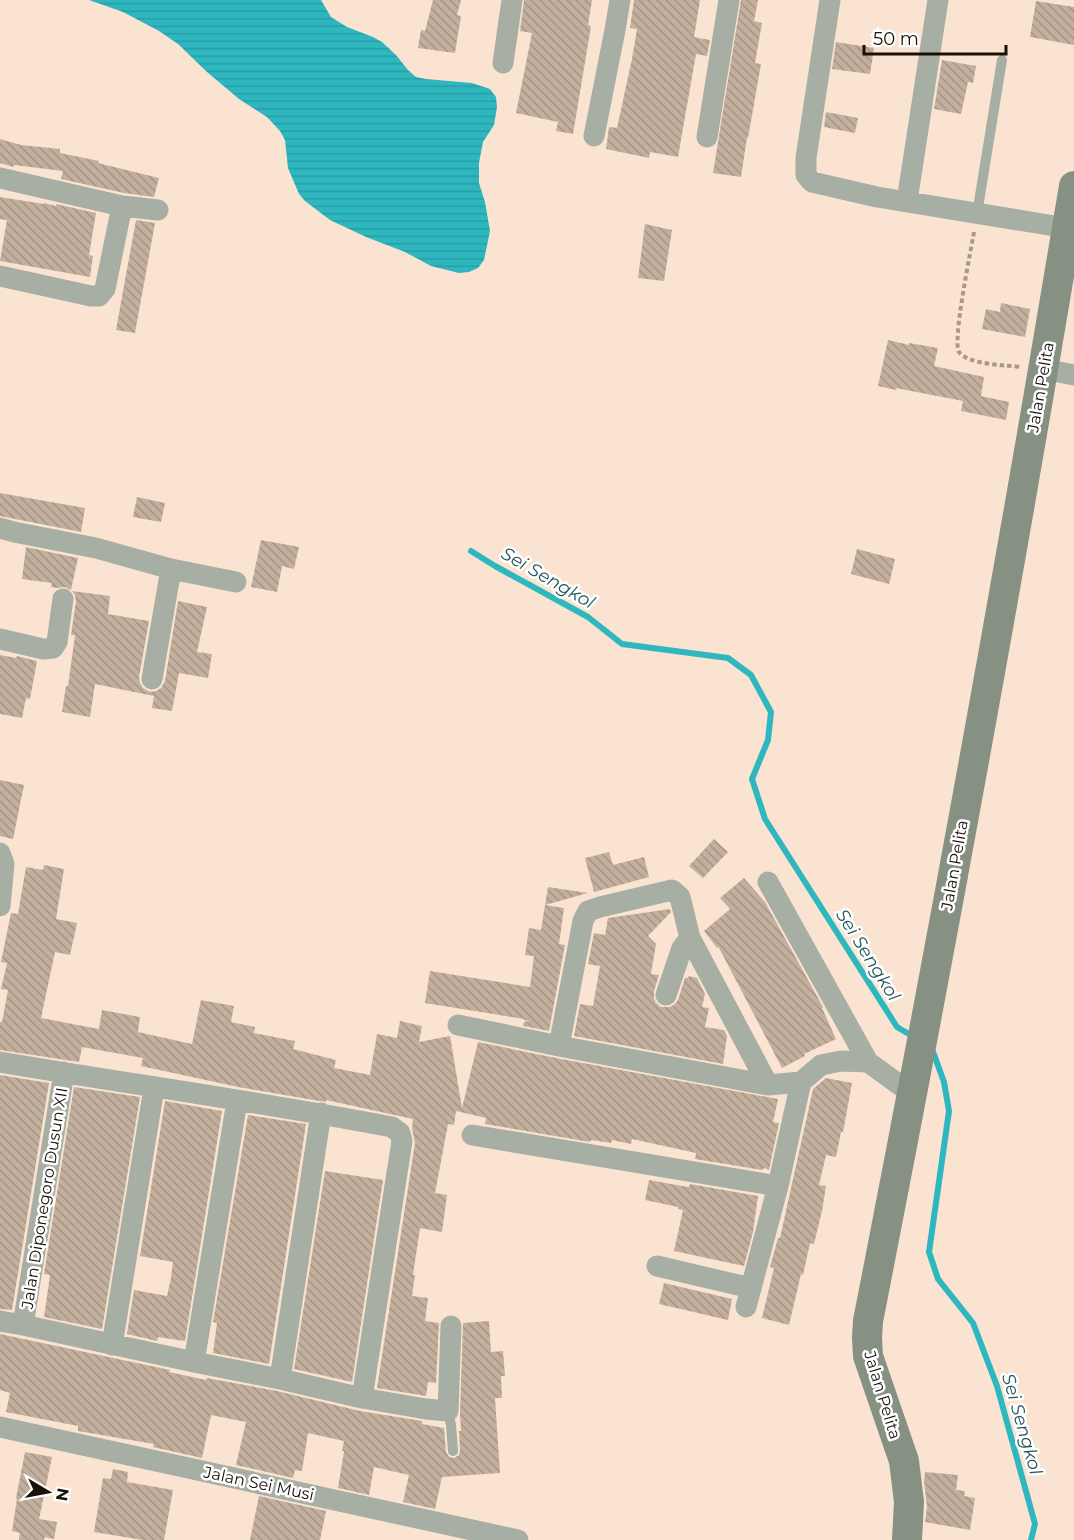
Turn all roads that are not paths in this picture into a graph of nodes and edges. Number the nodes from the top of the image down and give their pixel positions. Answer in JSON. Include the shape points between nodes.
{"nodes":[{"id":1,"x":512,"y":0,"type":"edge"},
{"id":2,"x":620,"y":0,"type":"edge"},
{"id":3,"x":729,"y":0,"type":"edge"},
{"id":4,"x":830,"y":0,"type":"edge"},
{"id":5,"x":938,"y":0,"type":"edge"},
{"id":6,"x":1002,"y":60,"type":"dead end"},
{"id":7,"x":503,"y":63,"type":"dead end"},
{"id":8,"x":594,"y":136,"type":"dead end"},
{"id":9,"x":707,"y":137,"type":"dead end"},
{"id":10,"x":0,"y":178,"type":"edge"},
{"id":11,"x":1074,"y":186,"type":"edge"},
{"id":12,"x":907,"y":201,"type":"junction"},
{"id":13,"x":122,"y":206,"type":"junction"},
{"id":14,"x":158,"y":210,"type":"dead end"},
{"id":15,"x":977,"y":214,"type":"junction"},
{"id":16,"x":1067,"y":228,"type":"junction"},
{"id":17,"x":0,"y":276,"type":"edge"},
{"id":18,"x":1043,"y":369,"type":"junction"},
{"id":19,"x":1074,"y":375,"type":"edge"},
{"id":20,"x":0,"y":528,"type":"edge"},
{"id":21,"x":171,"y":569,"type":"junction"},
{"id":22,"x":236,"y":582,"type":"dead end"},
{"id":23,"x":63,"y":599,"type":"dead end"},
{"id":24,"x":0,"y":639,"type":"edge"},
{"id":25,"x":152,"y":680,"type":"dead end"},
{"id":26,"x":0,"y":853,"type":"edge"},
{"id":27,"x":768,"y":882,"type":"dead end"},
{"id":28,"x":0,"y":906,"type":"edge"},
{"id":29,"x":690,"y":938,"type":"junction"},
{"id":30,"x":666,"y":995,"type":"dead end"},
{"id":31,"x":458,"y":1025,"type":"dead end"},
{"id":32,"x":559,"y":1046,"type":"junction"},
{"id":33,"x":0,"y":1062,"type":"edge"},
{"id":34,"x":868,"y":1062,"type":"junction"},
{"id":35,"x":64,"y":1072,"type":"junction"},
{"id":36,"x":801,"y":1082,"type":"junction"},
{"id":37,"x":768,"y":1085,"type":"junction"},
{"id":38,"x":154,"y":1088,"type":"junction"},
{"id":39,"x":912,"y":1094,"type":"junction"},
{"id":40,"x":237,"y":1101,"type":"junction"},
{"id":41,"x":321,"y":1113,"type":"junction"},
{"id":42,"x":472,"y":1135,"type":"dead end"},
{"id":43,"x":778,"y":1186,"type":"junction"},
{"id":44,"x":657,"y":1266,"type":"dead end"},
{"id":45,"x":0,"y":1321,"type":"edge"},
{"id":46,"x":23,"y":1324,"type":"junction"},
{"id":47,"x":451,"y":1326,"type":"dead end"},
{"id":48,"x":112,"y":1345,"type":"junction"},
{"id":49,"x":194,"y":1362,"type":"junction"},
{"id":50,"x":280,"y":1379,"type":"junction"},
{"id":51,"x":362,"y":1398,"type":"junction"},
{"id":52,"x":447,"y":1411,"type":"junction"},
{"id":53,"x":0,"y":1427,"type":"edge"},
{"id":54,"x":453,"y":1451,"type":"dead end"},
{"id":55,"x":518,"y":1540,"type":"edge"},
{"id":56,"x":908,"y":1540,"type":"edge"}],
"edges":[{"from":1,"to":7,"type":"street"},
{"from":2,"to":8,"type":"street"},
{"from":3,"to":9,"type":"street"},
{"from":4,"to":12,"type":"street","via":[[806,175],[812,182]]},
{"from":5,"to":12,"type":"street"},
{"from":6,"to":15,"type":"lane"},
{"from":10,"to":13,"type":"street"},
{"from":11,"to":16,"type":"street","name":"Jalan Pelita"},
{"from":12,"to":15,"type":"street"},
{"from":13,"to":14,"type":"street"},
{"from":13,"to":17,"type":"street","via":[[105,289],[99,296]]},
{"from":15,"to":16,"type":"street"},
{"from":16,"to":18,"type":"street","name":"Jalan Pelita"},
{"from":18,"to":19,"type":"street"},
{"from":18,"to":39,"type":"street","name":"Jalan Pelita"},
{"from":20,"to":21,"type":"street"},
{"from":21,"to":22,"type":"street"},
{"from":21,"to":25,"type":"street"},
{"from":23,"to":24,"type":"street","via":[[53,648]]},
{"from":26,"to":28,"type":"street","via":[[4,864]]},
{"from":27,"to":34,"type":"street"},
{"from":29,"to":30,"type":"street","via":[[682,948]]},
{"from":29,"to":32,"type":"street","via":[[680,897],[672,890],[588,911]]},
{"from":29,"to":37,"type":"street"},
{"from":31,"to":32,"type":"street"},
{"from":32,"to":37,"type":"street"},
{"from":33,"to":35,"type":"street"},
{"from":34,"to":36,"type":"street","via":[[821,1065]]},
{"from":34,"to":39,"type":"street"},
{"from":35,"to":38,"type":"street"},
{"from":35,"to":46,"type":"street","name":"Jalan Diponegoro Dusun XII"},
{"from":36,"to":37,"type":"street"},
{"from":36,"to":43,"type":"street"},
{"from":38,"to":40,"type":"street"},
{"from":38,"to":48,"type":"street"},
{"from":39,"to":56,"type":"street","name":"Jalan Pelita","via":[[867,1338],[868,1356],[904,1461]]},
{"from":40,"to":41,"type":"street"},
{"from":40,"to":49,"type":"street"},
{"from":41,"to":50,"type":"street"},
{"from":41,"to":51,"type":"street","via":[[392,1127],[400,1132],[402,1141]]},
{"from":42,"to":43,"type":"street"},
{"from":43,"to":44,"type":"street","via":[[748,1297]]},
{"from":45,"to":46,"type":"street"},
{"from":46,"to":48,"type":"street"},
{"from":47,"to":52,"type":"street"},
{"from":48,"to":49,"type":"street"},
{"from":49,"to":50,"type":"street"},
{"from":50,"to":51,"type":"street"},
{"from":51,"to":52,"type":"street"},
{"from":52,"to":54,"type":"lane"},
{"from":53,"to":55,"type":"street","name":"Jalan Sei Musi"}]}
